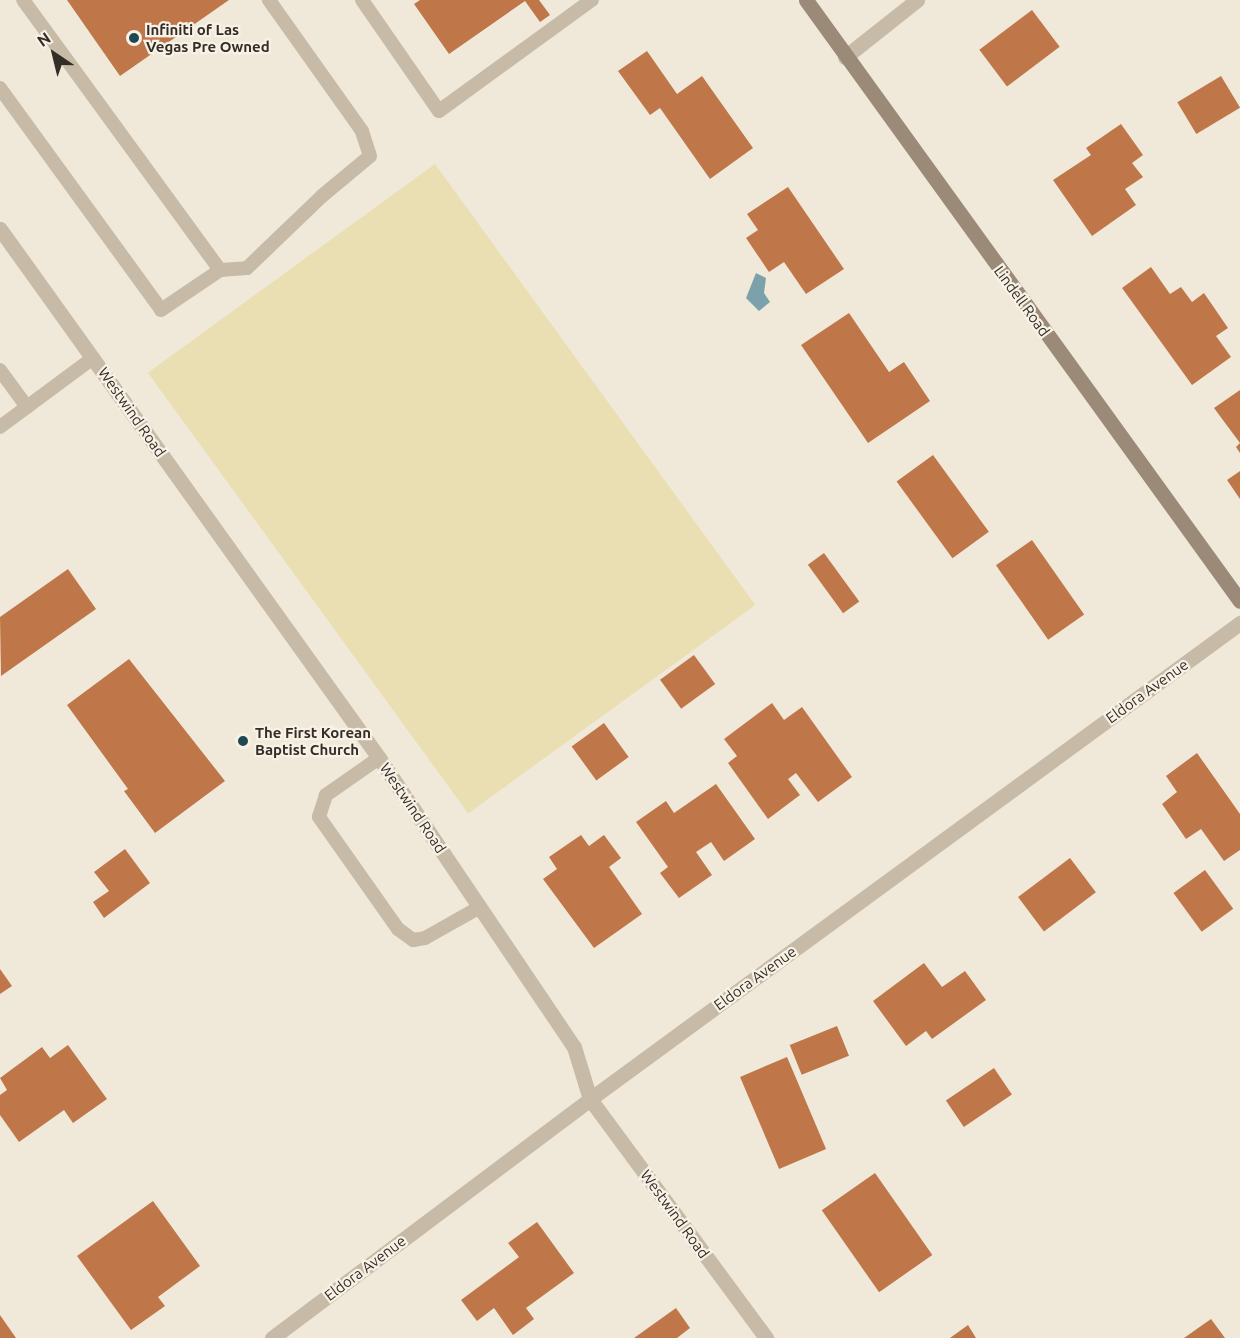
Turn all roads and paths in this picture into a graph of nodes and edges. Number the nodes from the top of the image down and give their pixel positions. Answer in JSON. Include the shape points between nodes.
{"nodes":[{"id":1,"x":23,"y":0,"type":"edge"},
{"id":2,"x":269,"y":0,"type":"edge"},
{"id":3,"x":362,"y":0,"type":"edge"},
{"id":4,"x":592,"y":0,"type":"edge"},
{"id":5,"x":806,"y":0,"type":"edge"},
{"id":6,"x":917,"y":0,"type":"edge"},
{"id":7,"x":845,"y":57,"type":"junction"},
{"id":8,"x":0,"y":88,"type":"edge"},
{"id":9,"x":0,"y":229,"type":"edge"},
{"id":10,"x":220,"y":270,"type":"junction"},
{"id":11,"x":93,"y":358,"type":"junction"},
{"id":12,"x":0,"y":370,"type":"edge"},
{"id":13,"x":27,"y":407,"type":"junction"},
{"id":14,"x":0,"y":428,"type":"edge"},
{"id":15,"x":1240,"y":601,"type":"edge"},
{"id":16,"x":1240,"y":623,"type":"edge"},
{"id":17,"x":378,"y":758,"type":"junction"},
{"id":18,"x":480,"y":907,"type":"junction"},
{"id":19,"x":590,"y":1099,"type":"junction"},
{"id":20,"x":272,"y":1338,"type":"edge"},
{"id":21,"x":766,"y":1338,"type":"edge"}],
"edges":[{"from":1,"to":10,"type":"lane"},
{"from":2,"to":10,"type":"lane","via":[[362,131],[370,156],[247,268]]},
{"from":3,"to":4,"type":"lane","via":[[439,111]]},
{"from":5,"to":7,"type":"street","name":"Lindell Road"},
{"from":6,"to":7,"type":"street"},
{"from":7,"to":15,"type":"street","name":"Lindell Road"},
{"from":8,"to":10,"type":"lane","via":[[161,310]]},
{"from":9,"to":11,"type":"street","name":"Westwind Road"},
{"from":11,"to":13,"type":"lane"},
{"from":11,"to":17,"type":"street","name":"Westwind Road"},
{"from":12,"to":13,"type":"lane"},
{"from":13,"to":14,"type":"lane"},
{"from":16,"to":19,"type":"street","name":"Eldora Avenue"},
{"from":17,"to":18,"type":"street","name":"Westwind Road"},
{"from":17,"to":18,"type":"lane","via":[[326,795],[319,817],[398,929],[413,940],[425,938]]},
{"from":18,"to":19,"type":"street","name":"Westwind Road","via":[[574,1047]]},
{"from":19,"to":20,"type":"street","name":"Eldora Avenue"},
{"from":19,"to":21,"type":"street","name":"Westwind Road"}]}
